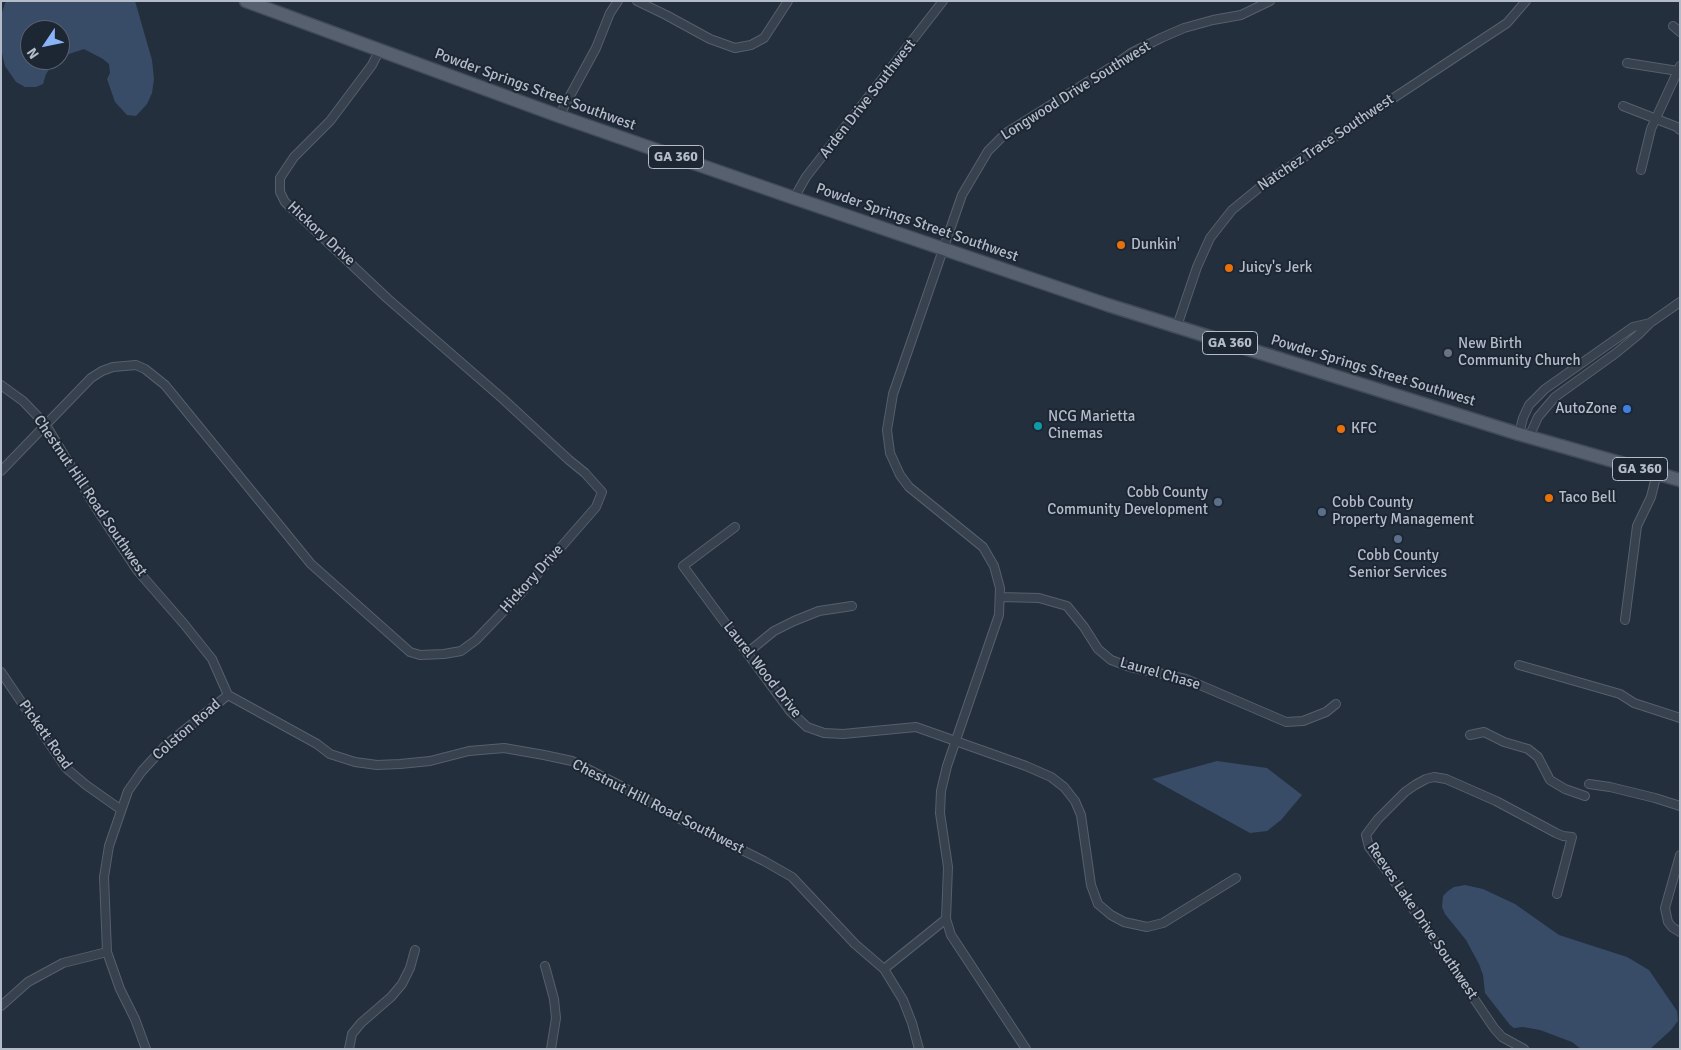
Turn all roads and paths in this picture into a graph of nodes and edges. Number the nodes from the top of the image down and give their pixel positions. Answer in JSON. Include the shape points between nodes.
{"nodes":[{"id":1,"x":246,"y":1,"type":"edge"},
{"id":2,"x":618,"y":1,"type":"edge"},
{"id":3,"x":637,"y":1,"type":"edge"},
{"id":4,"x":788,"y":1,"type":"edge"},
{"id":5,"x":944,"y":1,"type":"edge"},
{"id":6,"x":1270,"y":1,"type":"edge"},
{"id":7,"x":1526,"y":1,"type":"edge"},
{"id":8,"x":1673,"y":26,"type":"dead end"},
{"id":9,"x":1680,"y":32,"type":"edge"},
{"id":10,"x":379,"y":51,"type":"junction"},
{"id":11,"x":1627,"y":63,"type":"dead end"},
{"id":12,"x":1679,"y":68,"type":"edge"},
{"id":13,"x":1623,"y":106,"type":"dead end"},
{"id":14,"x":558,"y":116,"type":"junction"},
{"id":15,"x":1656,"y":119,"type":"junction"},
{"id":16,"x":1680,"y":130,"type":"edge"},
{"id":17,"x":1641,"y":170,"type":"dead end"},
{"id":18,"x":794,"y":198,"type":"junction"},
{"id":19,"x":944,"y":249,"type":"junction"},
{"id":20,"x":1680,"y":302,"type":"edge"},
{"id":21,"x":1650,"y":323,"type":"junction"},
{"id":22,"x":1177,"y":326,"type":"junction"},
{"id":23,"x":1,"y":385,"type":"edge"},
{"id":24,"x":46,"y":425,"type":"junction"},
{"id":25,"x":1524,"y":435,"type":"junction"},
{"id":26,"x":1,"y":471,"type":"edge"},
{"id":27,"x":1657,"y":473,"type":"junction"},
{"id":28,"x":1680,"y":480,"type":"edge"},
{"id":29,"x":735,"y":527,"type":"dead end"},
{"id":30,"x":1000,"y":597,"type":"junction"},
{"id":31,"x":852,"y":606,"type":"dead end"},
{"id":32,"x":1625,"y":620,"type":"dead end"},
{"id":33,"x":747,"y":653,"type":"junction"},
{"id":34,"x":1519,"y":665,"type":"dead end"},
{"id":35,"x":1,"y":672,"type":"edge"},
{"id":36,"x":228,"y":695,"type":"junction"},
{"id":37,"x":1336,"y":704,"type":"dead end"},
{"id":38,"x":1680,"y":718,"type":"edge"},
{"id":39,"x":1470,"y":735,"type":"dead end"},
{"id":40,"x":956,"y":740,"type":"junction"},
{"id":41,"x":1589,"y":784,"type":"dead end"},
{"id":42,"x":1585,"y":796,"type":"dead end"},
{"id":43,"x":1680,"y":806,"type":"edge"},
{"id":44,"x":120,"y":809,"type":"junction"},
{"id":45,"x":1680,"y":855,"type":"edge"},
{"id":46,"x":1236,"y":878,"type":"dead end"},
{"id":47,"x":1557,"y":894,"type":"dead end"},
{"id":48,"x":946,"y":919,"type":"junction"},
{"id":49,"x":1680,"y":932,"type":"edge"},
{"id":50,"x":415,"y":950,"type":"dead end"},
{"id":51,"x":108,"y":952,"type":"junction"},
{"id":52,"x":545,"y":966,"type":"dead end"},
{"id":53,"x":884,"y":969,"type":"junction"},
{"id":54,"x":1,"y":1006,"type":"edge"},
{"id":55,"x":146,"y":1049,"type":"edge"},
{"id":56,"x":349,"y":1049,"type":"edge"},
{"id":57,"x":551,"y":1049,"type":"edge"},
{"id":58,"x":919,"y":1049,"type":"edge"},
{"id":59,"x":1026,"y":1049,"type":"edge"},
{"id":60,"x":1524,"y":1049,"type":"edge"}],
"edges":[{"from":1,"to":10,"type":"main road","name":"Powder Springs Street Southwest","number":"GA 360"},
{"from":2,"to":14,"type":"street"},
{"from":3,"to":4,"type":"street","via":[[710,39],[735,48],[752,46],[764,38]]},
{"from":5,"to":18,"type":"street","name":"Arden Drive Southwest","via":[[806,177]]},
{"from":6,"to":19,"type":"street","name":"Longwood Drive Southwest","via":[[1241,15],[1184,28],[1161,38],[1131,53],[1006,132],[988,151],[968,183]]},
{"from":7,"to":22,"type":"street","name":"Natchez Trace Southwest","via":[[1506,23],[1265,183],[1232,210],[1210,238]]},
{"from":8,"to":9,"type":"street"},
{"from":10,"to":14,"type":"main road","name":"Powder Springs Street Southwest","number":"GA 360"},
{"from":10,"to":24,"type":"street","name":"Hickory Drive","via":[[330,121],[294,157],[280,178],[280,192],[285,202],[388,299],[585,473],[602,492],[583,524],[476,640],[461,651],[420,655],[410,652],[311,564],[165,385],[145,369],[125,365],[102,371],[91,378]]},
{"from":11,"to":12,"type":"street"},
{"from":12,"to":15,"type":"street"},
{"from":13,"to":15,"type":"street"},
{"from":14,"to":18,"type":"main road","name":"Powder Springs Street Southwest","number":"GA 360"},
{"from":15,"to":16,"type":"street"},
{"from":15,"to":17,"type":"street"},
{"from":18,"to":19,"type":"main road","name":"Powder Springs Street Southwest","number":"GA 360"},
{"from":19,"to":22,"type":"main road","name":"Powder Springs Street Southwest","number":"GA 360"},
{"from":19,"to":30,"type":"street","name":"Longwood Drive Southwest","via":[[893,394],[887,430],[890,453],[909,487],[983,547],[994,566]]},
{"from":20,"to":21,"type":"street"},
{"from":21,"to":25,"type":"street","via":[[1555,397]]},
{"from":21,"to":25,"type":"street","via":[[1633,327],[1545,389],[1529,405],[1523,418]]},
{"from":22,"to":25,"type":"main road","name":"Powder Springs Street Southwest","number":"GA 360"},
{"from":23,"to":24,"type":"street","name":"Chestnut Hill Road Southwest","via":[[23,400]]},
{"from":24,"to":26,"type":"street","name":"Hickory Drive"},
{"from":24,"to":36,"type":"street","name":"Chestnut Hill Road Southwest","via":[[137,570],[212,659]]},
{"from":25,"to":27,"type":"main road","name":"Powder Springs Street Southwest","number":"GA 360"},
{"from":27,"to":28,"type":"main road","number":"GA 360"},
{"from":27,"to":32,"type":"street","via":[[1652,497],[1637,526]]},
{"from":29,"to":33,"type":"street","name":"Laurel Wood Drive","via":[[683,566]]},
{"from":30,"to":37,"type":"street","name":"Laurel Chase","via":[[1039,598],[1067,606],[1098,649],[1110,660],[1186,679],[1286,722],[1303,721],[1326,712]]},
{"from":30,"to":40,"type":"street","name":"Longwood Drive Southwest","via":[[999,615]]},
{"from":31,"to":33,"type":"street","via":[[819,610],[794,621],[774,631]]},
{"from":33,"to":40,"type":"street","name":"Laurel Wood Drive","via":[[790,711],[806,727],[824,733],[843,734],[916,728]]},
{"from":34,"to":38,"type":"street","via":[[1620,694],[1634,703]]},
{"from":35,"to":44,"type":"street","name":"Pickett Road","via":[[66,768]]},
{"from":36,"to":44,"type":"street","name":"Colston Road","via":[[166,745],[128,791]]},
{"from":36,"to":53,"type":"street","name":"Chestnut Hill Road Southwest","via":[[330,754],[355,762],[400,764],[504,748],[572,761],[792,877],[855,944]]},
{"from":39,"to":42,"type":"street","via":[[1484,732],[1528,749],[1538,757],[1550,780]]},
{"from":40,"to":46,"type":"street","name":"Laurel Wood Drive","via":[[1051,777],[1064,788],[1081,815],[1090,885],[1098,904],[1124,922],[1146,927],[1162,923]]},
{"from":40,"to":48,"type":"street","name":"Longwood Drive Southwest","via":[[941,791],[940,813],[948,867]]},
{"from":41,"to":43,"type":"street"},
{"from":44,"to":51,"type":"street","name":"Colston Road","via":[[104,877]]},
{"from":45,"to":49,"type":"street","via":[[1665,908],[1668,922]]},
{"from":47,"to":60,"type":"street","name":"Reeves Lake Drive Southwest","via":[[1572,837],[1556,833],[1457,782],[1434,777],[1426,779],[1405,792],[1366,835],[1369,847],[1494,1028],[1502,1037]]},
{"from":48,"to":53,"type":"street"},
{"from":48,"to":59,"type":"street","via":[[950,935]]},
{"from":50,"to":56,"type":"street","via":[[402,984],[352,1034]]},
{"from":51,"to":54,"type":"street","via":[[63,962],[28,982]]},
{"from":51,"to":55,"type":"street","name":"Colston Road"},
{"from":52,"to":57,"type":"street","via":[[556,1018]]},
{"from":53,"to":58,"type":"street","name":"Chestnut Hill Road Southwest","via":[[903,1000]]}]}
